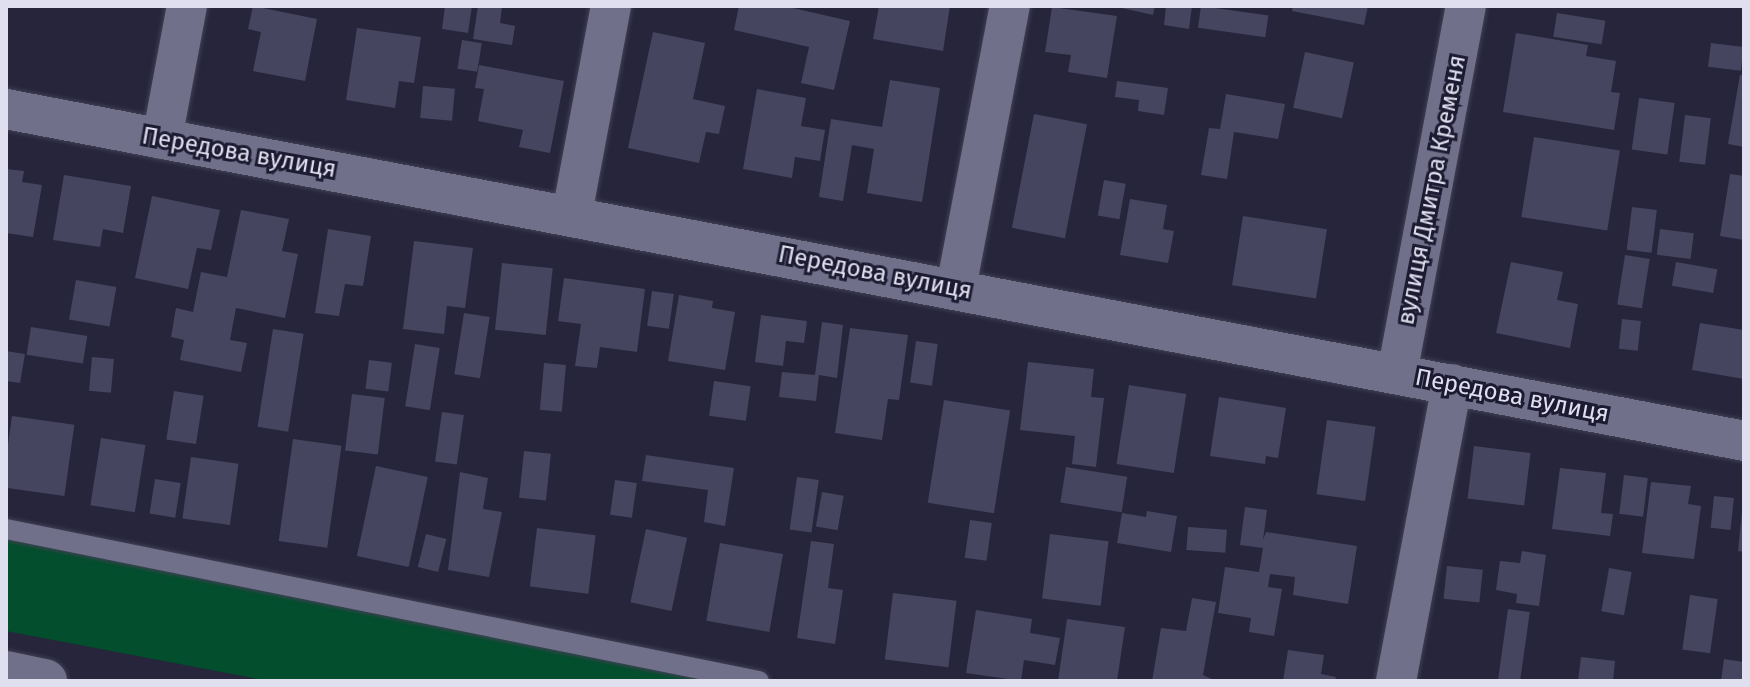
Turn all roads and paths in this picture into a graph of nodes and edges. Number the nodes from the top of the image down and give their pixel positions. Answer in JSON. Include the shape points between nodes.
{"nodes":[{"id":1,"x":187,"y":6,"type":"edge"},
{"id":2,"x":611,"y":6,"type":"edge"},
{"id":3,"x":1010,"y":6,"type":"edge"},
{"id":4,"x":1466,"y":6,"type":"edge"},
{"id":5,"x":6,"y":109,"type":"edge"},
{"id":6,"x":162,"y":139,"type":"junction"},
{"id":7,"x":572,"y":214,"type":"junction"},
{"id":8,"x":956,"y":288,"type":"junction"},
{"id":9,"x":1397,"y":374,"type":"junction"},
{"id":10,"x":1452,"y":384,"type":"junction"},
{"id":11,"x":1744,"y":441,"type":"edge"},
{"id":12,"x":6,"y":529,"type":"edge"},
{"id":13,"x":6,"y":673,"type":"edge"},
{"id":14,"x":45,"y":681,"type":"edge"},
{"id":15,"x":759,"y":681,"type":"edge"},
{"id":16,"x":1396,"y":681,"type":"edge"}],
"edges":[{"from":1,"to":6,"type":"street"},
{"from":2,"to":7,"type":"street"},
{"from":3,"to":8,"type":"street"},
{"from":4,"to":9,"type":"street","name":"вулиця Дмитра Кременя"},
{"from":5,"to":6,"type":"street","name":"Передова вулиця"},
{"from":6,"to":7,"type":"street","name":"Передова вулиця"},
{"from":7,"to":8,"type":"street","name":"Передова вулиця"},
{"from":8,"to":9,"type":"street","name":"Передова вулиця"},
{"from":9,"to":10,"type":"street","name":"Передова вулиця"},
{"from":10,"to":11,"type":"street","name":"Передова вулиця"},
{"from":10,"to":16,"type":"street"},
{"from":12,"to":15,"type":"lane"},
{"from":13,"to":14,"type":"street"}]}
